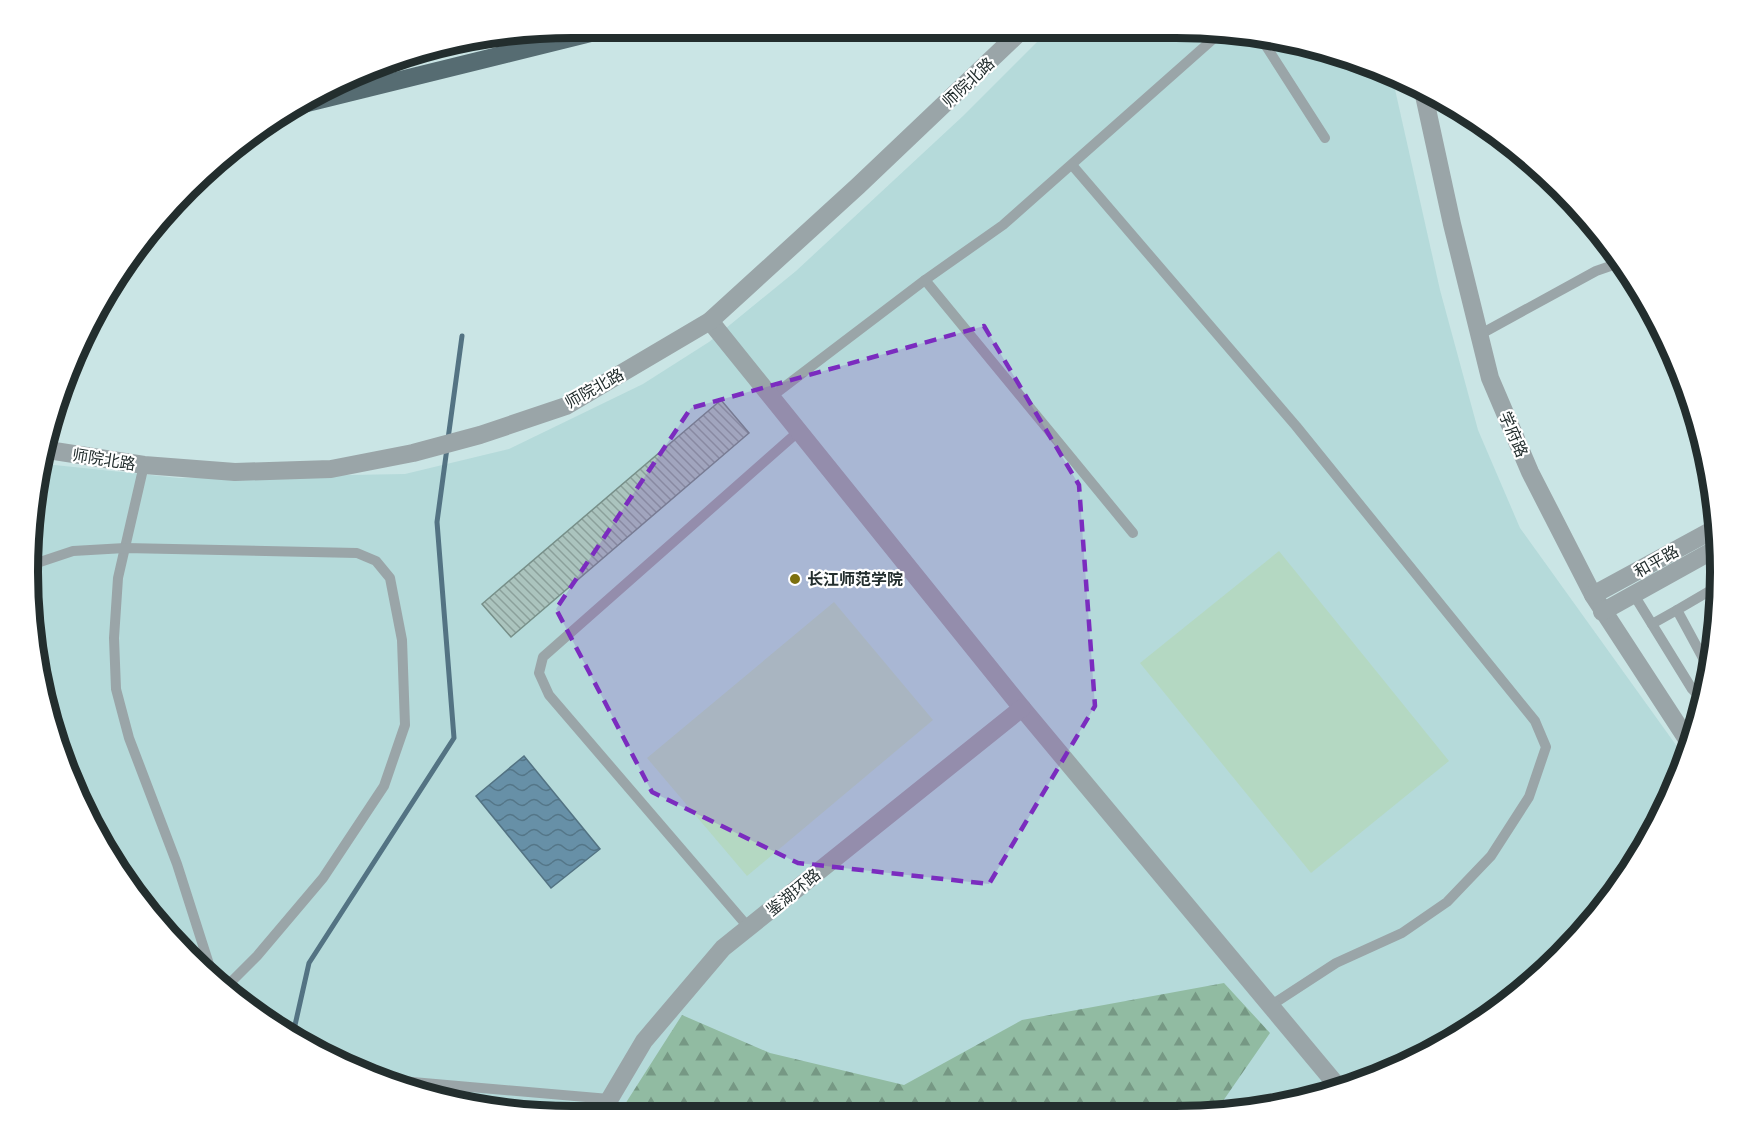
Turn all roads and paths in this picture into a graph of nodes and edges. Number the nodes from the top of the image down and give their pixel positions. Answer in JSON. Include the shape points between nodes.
{"nodes":[{"id":1,"x":570,"y":38,"type":"edge"},
{"id":2,"x":1013,"y":38,"type":"edge"},
{"id":3,"x":1213,"y":39,"type":"edge"},
{"id":4,"x":1266,"y":45,"type":"edge"},
{"id":5,"x":323,"y":99,"type":"edge"},
{"id":6,"x":1425,"y":99,"type":"edge"},
{"id":7,"x":1324,"y":138,"type":"dead end"},
{"id":8,"x":1072,"y":165,"type":"junction"},
{"id":9,"x":1614,"y":265,"type":"edge"},
{"id":10,"x":925,"y":280,"type":"junction"},
{"id":11,"x":710,"y":321,"type":"junction"},
{"id":12,"x":1479,"y":335,"type":"junction"},
{"id":13,"x":771,"y":397,"type":"junction"},
{"id":14,"x":799,"y":431,"type":"junction"},
{"id":15,"x":52,"y":451,"type":"edge"},
{"id":16,"x":144,"y":465,"type":"junction"},
{"id":17,"x":1709,"y":532,"type":"edge"},
{"id":18,"x":1133,"y":533,"type":"dead end"},
{"id":19,"x":125,"y":548,"type":"junction"},
{"id":20,"x":1709,"y":552,"type":"edge"},
{"id":21,"x":38,"y":563,"type":"edge"},
{"id":22,"x":1709,"y":591,"type":"edge"},
{"id":23,"x":1593,"y":595,"type":"junction"},
{"id":24,"x":1634,"y":595,"type":"junction"},
{"id":25,"x":1677,"y":610,"type":"junction"},
{"id":26,"x":1602,"y":612,"type":"junction"},
{"id":27,"x":1652,"y":624,"type":"junction"},
{"id":28,"x":1703,"y":658,"type":"edge"},
{"id":29,"x":1696,"y":693,"type":"edge"},
{"id":30,"x":1022,"y":708,"type":"junction"},
{"id":31,"x":1684,"y":735,"type":"edge"},
{"id":32,"x":749,"y":928,"type":"junction"},
{"id":33,"x":209,"y":963,"type":"edge"},
{"id":34,"x":230,"y":982,"type":"edge"},
{"id":35,"x":1270,"y":1006,"type":"junction"},
{"id":36,"x":1334,"y":1081,"type":"edge"},
{"id":37,"x":421,"y":1083,"type":"edge"},
{"id":38,"x":606,"y":1106,"type":"edge"}],
"edges":[{"from":1,"to":5,"type":"highway"},
{"from":2,"to":11,"type":"street","name":"师院北路"},
{"from":3,"to":8,"type":"lane"},
{"from":4,"to":7,"type":"lane"},
{"from":6,"to":12,"type":"street","name":"学府路"},
{"from":8,"to":10,"type":"lane","via":[[1004,225]]},
{"from":8,"to":35,"type":"lane","via":[[1296,426],[1535,721],[1546,747],[1529,797],[1491,855],[1447,902],[1402,933],[1336,963]]},
{"from":9,"to":12,"type":"lane"},
{"from":10,"to":13,"type":"lane"},
{"from":10,"to":18,"type":"lane"},
{"from":11,"to":13,"type":"street"},
{"from":11,"to":16,"type":"street","name":"师院北路","via":[[566,406],[413,453],[332,469],[235,472]]},
{"from":12,"to":23,"type":"street","name":"学府路","via":[[1490,378],[1530,472]]},
{"from":13,"to":14,"type":"street"},
{"from":14,"to":30,"type":"street"},
{"from":14,"to":32,"type":"lane","via":[[543,657],[539,673],[549,695]]},
{"from":15,"to":16,"type":"street","name":"师院北路"},
{"from":16,"to":19,"type":"lane"},
{"from":17,"to":23,"type":"street","name":"和平路"},
{"from":19,"to":21,"type":"lane","via":[[73,551]]},
{"from":19,"to":33,"type":"lane","via":[[118,578],[114,638],[116,689],[129,738],[177,864]]},
{"from":19,"to":34,"type":"lane","via":[[357,553],[376,561],[390,578],[402,640],[405,725],[384,786],[323,878]]},
{"from":20,"to":24,"type":"street","name":"和平路"},
{"from":22,"to":25,"type":"lane"},
{"from":23,"to":26,"type":"street","name":"学府路"},
{"from":24,"to":26,"type":"street","name":"和平路"},
{"from":24,"to":27,"type":"lane"},
{"from":25,"to":27,"type":"lane"},
{"from":25,"to":28,"type":"lane"},
{"from":26,"to":31,"type":"street","name":"学府路"},
{"from":27,"to":29,"type":"lane"},
{"from":30,"to":32,"type":"street","name":"鉴湖环路"},
{"from":30,"to":35,"type":"street"},
{"from":32,"to":38,"type":"street","name":"鉴湖环路","via":[[723,948],[644,1041]]},
{"from":35,"to":36,"type":"street"},
{"from":37,"to":38,"type":"lane"}]}
